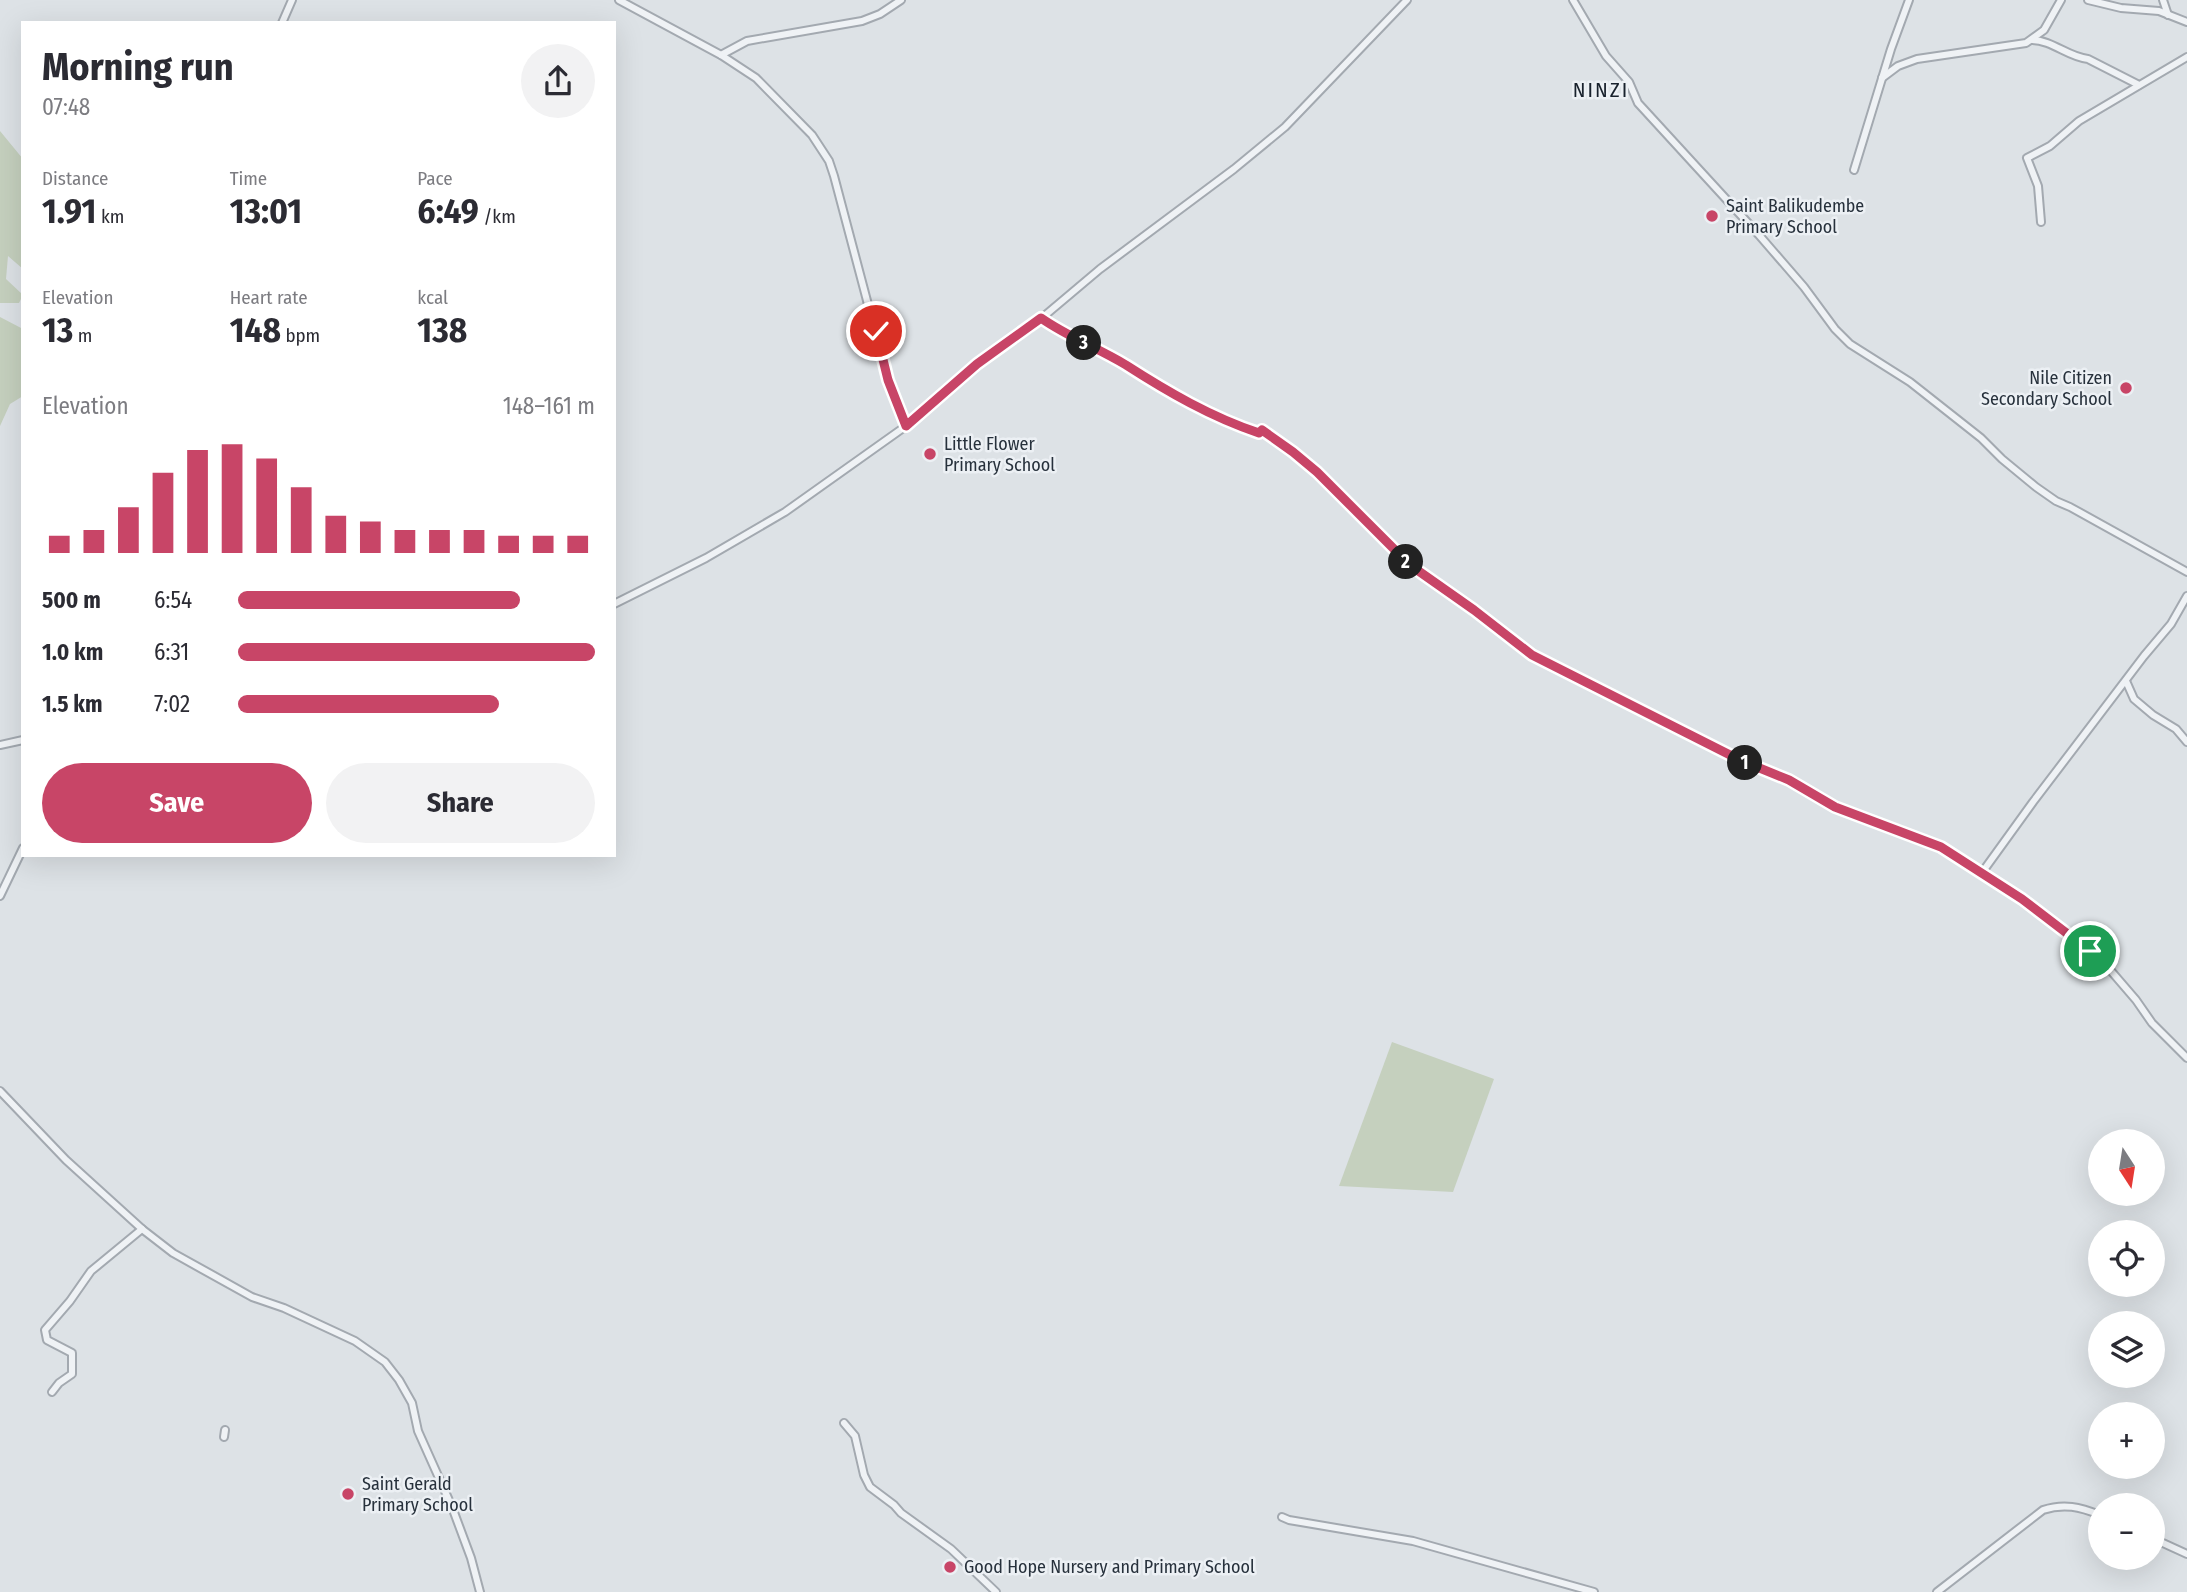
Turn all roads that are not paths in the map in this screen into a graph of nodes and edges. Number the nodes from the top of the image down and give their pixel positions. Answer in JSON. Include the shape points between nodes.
{"nodes":[{"id":1,"x":292,"y":0,"type":"edge"},
{"id":2,"x":619,"y":0,"type":"edge"},
{"id":3,"x":901,"y":0,"type":"edge"},
{"id":4,"x":1407,"y":0,"type":"edge"},
{"id":5,"x":1573,"y":0,"type":"edge"},
{"id":6,"x":1909,"y":0,"type":"edge"},
{"id":7,"x":2061,"y":0,"type":"edge"},
{"id":8,"x":2088,"y":0,"type":"edge"},
{"id":9,"x":2162,"y":0,"type":"edge"},
{"id":10,"x":2105,"y":2,"type":"edge"},
{"id":11,"x":2168,"y":15,"type":"junction"},
{"id":12,"x":283,"y":21,"type":"edge"},
{"id":13,"x":2187,"y":22,"type":"edge"},
{"id":14,"x":2030,"y":40,"type":"junction"},
{"id":15,"x":721,"y":55,"type":"junction"},
{"id":16,"x":2187,"y":57,"type":"edge"},
{"id":17,"x":1882,"y":78,"type":"junction"},
{"id":18,"x":2139,"y":85,"type":"junction"},
{"id":19,"x":1854,"y":170,"type":"dead end"},
{"id":20,"x":2041,"y":222,"type":"dead end"},
{"id":21,"x":1041,"y":318,"type":"junction"},
{"id":22,"x":906,"y":426,"type":"junction"},
{"id":23,"x":2187,"y":572,"type":"edge"},
{"id":24,"x":2187,"y":596,"type":"edge"},
{"id":25,"x":616,"y":603,"type":"edge"},
{"id":26,"x":2126,"y":681,"type":"junction"},
{"id":27,"x":21,"y":740,"type":"edge"},
{"id":28,"x":2187,"y":742,"type":"edge"},
{"id":29,"x":0,"y":745,"type":"edge"},
{"id":30,"x":21,"y":852,"type":"edge"},
{"id":31,"x":1981,"y":874,"type":"junction"},
{"id":32,"x":0,"y":896,"type":"edge"},
{"id":33,"x":2187,"y":1058,"type":"edge"},
{"id":34,"x":0,"y":1091,"type":"edge"},
{"id":35,"x":142,"y":1229,"type":"junction"},
{"id":36,"x":52,"y":1392,"type":"dead end"},
{"id":37,"x":844,"y":1423,"type":"dead end"},
{"id":38,"x":2088,"y":1512,"type":"edge"},
{"id":39,"x":1282,"y":1517,"type":"dead end"},
{"id":40,"x":2165,"y":1544,"type":"edge"},
{"id":41,"x":2187,"y":1554,"type":"edge"},
{"id":42,"x":480,"y":1592,"type":"edge"},
{"id":43,"x":996,"y":1592,"type":"edge"},
{"id":44,"x":1594,"y":1592,"type":"edge"},
{"id":45,"x":1937,"y":1592,"type":"edge"}],
"edges":[{"from":1,"to":12,"type":"street"},
{"from":2,"to":15,"type":"street"},
{"from":3,"to":15,"type":"street","via":[[862,21],[747,41]]},
{"from":4,"to":21,"type":"street","via":[[1285,127]]},
{"from":5,"to":23,"type":"street","via":[[1606,56],[1629,82],[1638,103],[1759,235],[1850,344],[1919,389],[2056,501]]},
{"from":6,"to":17,"type":"street"},
{"from":7,"to":14,"type":"street","via":[[2044,30]]},
{"from":8,"to":10,"type":"street"},
{"from":9,"to":11,"type":"street"},
{"from":10,"to":11,"type":"street"},
{"from":11,"to":13,"type":"street"},
{"from":14,"to":17,"type":"street","via":[[2022,45],[1917,59]]},
{"from":14,"to":18,"type":"street","via":[[2045,41]]},
{"from":15,"to":22,"type":"street","via":[[772,91],[829,161],[888,380]]},
{"from":16,"to":18,"type":"street"},
{"from":17,"to":19,"type":"street"},
{"from":18,"to":20,"type":"street","via":[[2027,158],[2038,186]]},
{"from":21,"to":22,"type":"street","via":[[977,364]]},
{"from":21,"to":31,"type":"street","via":[[1175,396],[1236,425],[1259,433],[1262,430],[1328,482],[1410,565],[1544,662],[1789,780],[1835,807],[1941,847]]},
{"from":22,"to":25,"type":"street","via":[[785,512]]},
{"from":24,"to":26,"type":"street"},
{"from":26,"to":28,"type":"street","via":[[2134,699]]},
{"from":26,"to":31,"type":"street"},
{"from":27,"to":29,"type":"street"},
{"from":30,"to":32,"type":"street"},
{"from":31,"to":33,"type":"street","via":[[2099,957]]},
{"from":34,"to":35,"type":"street"},
{"from":35,"to":36,"type":"street","via":[[91,1271],[45,1330],[47,1340],[72,1353],[72,1374]]},
{"from":35,"to":42,"type":"street","via":[[228,1285],[343,1335],[385,1362],[412,1403],[418,1431],[452,1507]]},
{"from":37,"to":43,"type":"street","via":[[855,1436],[863,1475],[870,1486],[951,1549]]},
{"from":38,"to":45,"type":"street","via":[[2057,1505],[2043,1510]]},
{"from":39,"to":44,"type":"street","via":[[1413,1541]]},
{"from":40,"to":41,"type":"street"}]}
